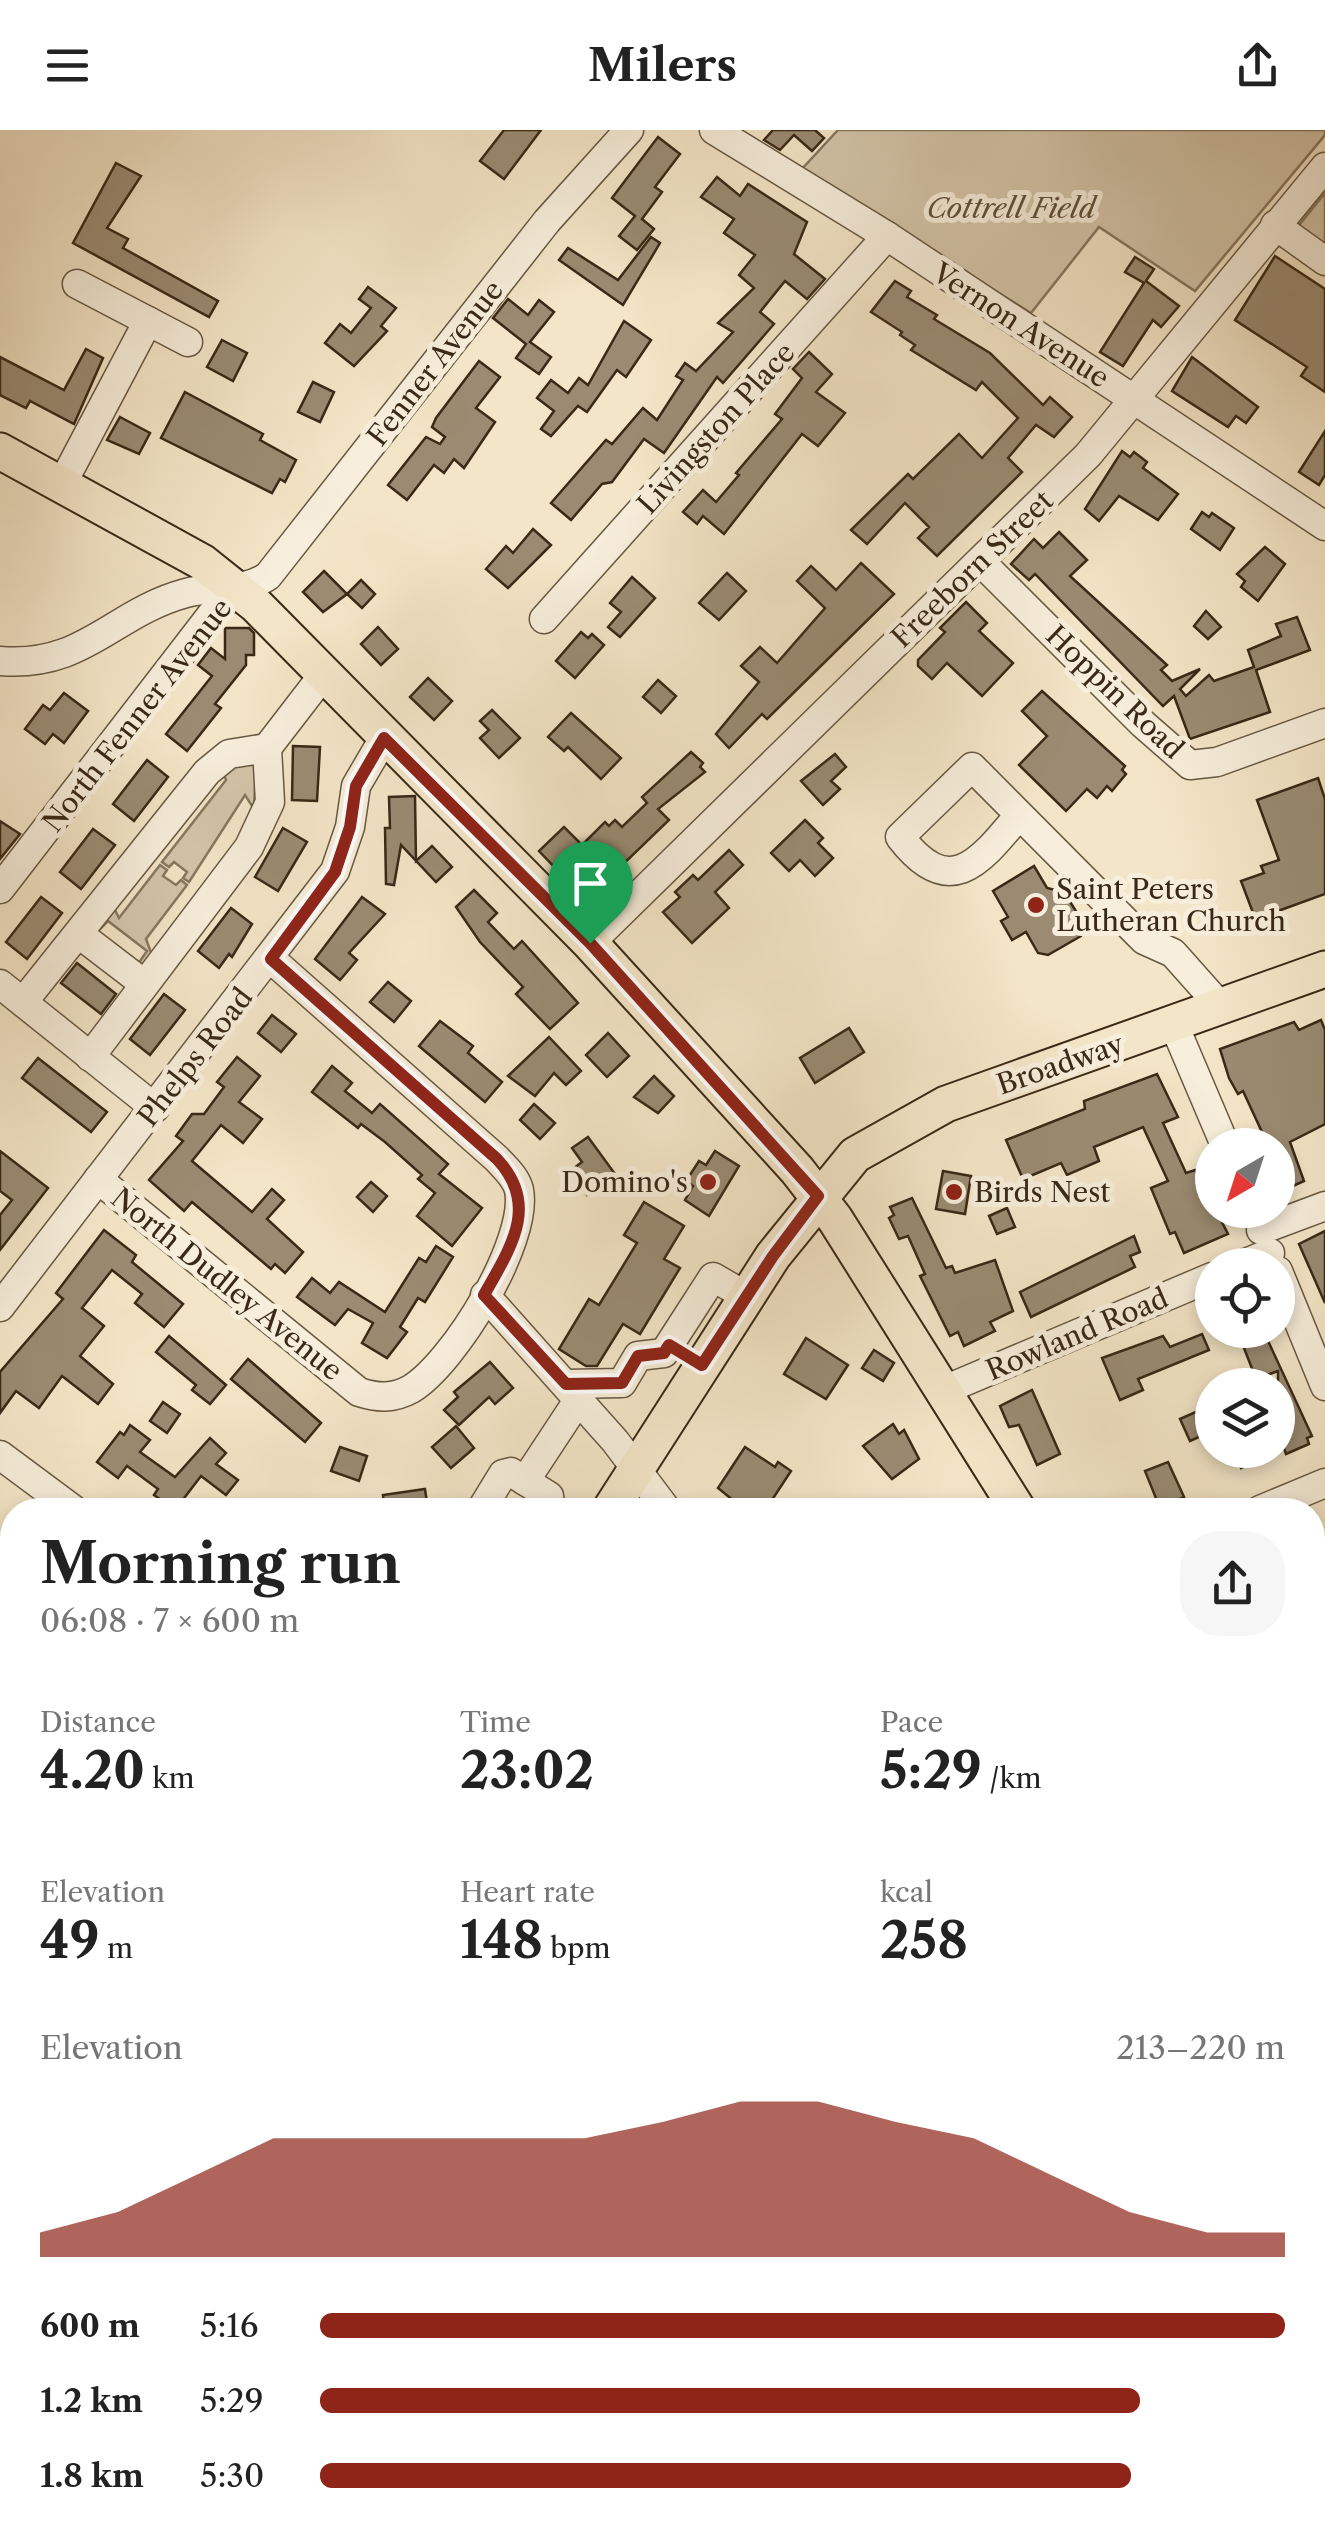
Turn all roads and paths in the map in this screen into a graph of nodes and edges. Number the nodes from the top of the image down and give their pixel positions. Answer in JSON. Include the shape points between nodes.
{"nodes":[{"id":1,"x":629,"y":130,"type":"edge"},
{"id":2,"x":714,"y":130,"type":"edge"},
{"id":3,"x":1325,"y":167,"type":"edge"},
{"id":4,"x":1276,"y":225,"type":"junction"},
{"id":5,"x":887,"y":236,"type":"junction"},
{"id":6,"x":1325,"y":261,"type":"edge"},
{"id":7,"x":77,"y":284,"type":"dead end"},
{"id":8,"x":148,"y":321,"type":"junction"},
{"id":9,"x":188,"y":342,"type":"dead end"},
{"id":10,"x":1135,"y":400,"type":"junction"},
{"id":11,"x":0,"y":451,"type":"edge"},
{"id":12,"x":62,"y":484,"type":"junction"},
{"id":13,"x":1325,"y":526,"type":"edge"},
{"id":14,"x":981,"y":562,"type":"junction"},
{"id":15,"x":238,"y":590,"type":"junction"},
{"id":16,"x":544,"y":620,"type":"dead end"},
{"id":17,"x":0,"y":661,"type":"edge"},
{"id":18,"x":324,"y":674,"type":"junction"},
{"id":19,"x":1325,"y":722,"type":"edge"},
{"id":20,"x":384,"y":738,"type":"junction"},
{"id":21,"x":267,"y":748,"type":"junction"},
{"id":22,"x":1019,"y":815,"type":"dead end"},
{"id":23,"x":0,"y":888,"type":"edge"},
{"id":24,"x":79,"y":934,"type":"junction"},
{"id":25,"x":590,"y":943,"type":"junction"},
{"id":26,"x":271,"y":959,"type":"junction"},
{"id":27,"x":1325,"y":969,"type":"edge"},
{"id":28,"x":142,"y":982,"type":"junction"},
{"id":29,"x":0,"y":984,"type":"edge"},
{"id":30,"x":23,"y":1002,"type":"junction"},
{"id":31,"x":1222,"y":1008,"type":"junction"},
{"id":32,"x":1174,"y":1025,"type":"junction"},
{"id":33,"x":90,"y":1056,"type":"junction"},
{"id":34,"x":155,"y":1108,"type":"junction"},
{"id":35,"x":1218,"y":1128,"type":"edge"},
{"id":36,"x":98,"y":1179,"type":"junction"},
{"id":37,"x":818,"y":1196,"type":"junction"},
{"id":38,"x":1325,"y":1206,"type":"edge"},
{"id":39,"x":1267,"y":1246,"type":"edge"},
{"id":40,"x":1195,"y":1284,"type":"edge"},
{"id":41,"x":484,"y":1295,"type":"junction"},
{"id":42,"x":746,"y":1296,"type":"junction"},
{"id":43,"x":0,"y":1307,"type":"edge"},
{"id":44,"x":669,"y":1345,"type":"junction"},
{"id":45,"x":702,"y":1365,"type":"junction"},
{"id":46,"x":1325,"y":1386,"type":"edge"},
{"id":47,"x":942,"y":1391,"type":"junction"},
{"id":48,"x":573,"y":1392,"type":"junction"},
{"id":49,"x":0,"y":1455,"type":"edge"},
{"id":50,"x":634,"y":1471,"type":"junction"},
{"id":51,"x":525,"y":1481,"type":"junction"},
{"id":52,"x":1325,"y":1483,"type":"edge"},
{"id":53,"x":58,"y":1498,"type":"edge"},
{"id":54,"x":489,"y":1498,"type":"edge"},
{"id":55,"x":548,"y":1498,"type":"edge"},
{"id":56,"x":617,"y":1498,"type":"edge"},
{"id":57,"x":657,"y":1498,"type":"edge"},
{"id":58,"x":1010,"y":1498,"type":"edge"},
{"id":59,"x":1289,"y":1498,"type":"edge"}],
"edges":[{"from":1,"to":15,"type":"street","name":"Fenner Avenue","via":[[547,221],[276,567]]},
{"from":2,"to":5,"type":"street","name":"Vernon Avenue"},
{"from":3,"to":4,"type":"street","name":"Freeborn Street"},
{"from":4,"to":6,"type":"street"},
{"from":4,"to":10,"type":"street","name":"Freeborn Street"},
{"from":5,"to":10,"type":"street","name":"Vernon Avenue"},
{"from":5,"to":16,"type":"street","name":"Livingston Place"},
{"from":7,"to":8,"type":"street"},
{"from":8,"to":9,"type":"street"},
{"from":8,"to":12,"type":"street"},
{"from":10,"to":13,"type":"street","name":"Vernon Avenue"},
{"from":10,"to":14,"type":"street","name":"Freeborn Street"},
{"from":11,"to":12,"type":"main road"},
{"from":12,"to":15,"type":"main road","via":[[202,562]]},
{"from":14,"to":19,"type":"street","name":"Hoppin Road","via":[[1190,765],[1218,762]]},
{"from":14,"to":25,"type":"street","name":"Freeborn Street"},
{"from":15,"to":17,"type":"street","via":[[191,591],[154,603],[74,653]]},
{"from":15,"to":18,"type":"main road"},
{"from":15,"to":23,"type":"street","name":"North Fenner Avenue","via":[[212,614]]},
{"from":18,"to":20,"type":"main road"},
{"from":18,"to":21,"type":"street"},
{"from":20,"to":25,"type":"main road"},
{"from":20,"to":26,"type":"street","name":"Phelps Road","via":[[356,786],[335,872]]},
{"from":21,"to":24,"type":"street","via":[[229,754],[207,772]]},
{"from":21,"to":28,"type":"street","via":[[270,802],[249,846]]},
{"from":22,"to":31,"type":"street","via":[[1144,940],[1172,953]]},
{"from":24,"to":28,"type":"street"},
{"from":24,"to":30,"type":"street"},
{"from":25,"to":37,"type":"main road"},
{"from":26,"to":34,"type":"street","name":"Phelps Road"},
{"from":26,"to":41,"type":"street","via":[[516,1181],[518,1225]]},
{"from":27,"to":31,"type":"main road","name":"Broadway"},
{"from":28,"to":33,"type":"street"},
{"from":29,"to":30,"type":"street"},
{"from":30,"to":33,"type":"street"},
{"from":31,"to":32,"type":"main road","name":"Broadway"},
{"from":32,"to":35,"type":"street"},
{"from":32,"to":37,"type":"main road","name":"Broadway","via":[[903,1124],[855,1155]]},
{"from":33,"to":34,"type":"street"},
{"from":34,"to":36,"type":"street","name":"Phelps Road"},
{"from":36,"to":41,"type":"street","name":"North Dudley Avenue","via":[[371,1396],[400,1394],[425,1378]]},
{"from":36,"to":43,"type":"street","name":"Phelps Road"},
{"from":37,"to":42,"type":"main road","name":"Broadway"},
{"from":37,"to":47,"type":"main road"},
{"from":38,"to":39,"type":"street"},
{"from":39,"to":46,"type":"street"},
{"from":40,"to":47,"type":"street","name":"Rowland Road"},
{"from":41,"to":48,"type":"street"},
{"from":42,"to":44,"type":"street","via":[[713,1277]]},
{"from":42,"to":45,"type":"main road","name":"Broadway"},
{"from":44,"to":45,"type":"street"},
{"from":44,"to":48,"type":"street","via":[[664,1353],[638,1356],[622,1383]]},
{"from":45,"to":50,"type":"main road","name":"Broadway"},
{"from":47,"to":58,"type":"main road"},
{"from":48,"to":50,"type":"street"},
{"from":48,"to":51,"type":"street"},
{"from":49,"to":53,"type":"street"},
{"from":50,"to":56,"type":"main road","name":"Broadway"},
{"from":50,"to":57,"type":"street"},
{"from":51,"to":54,"type":"street","via":[[504,1474]]},
{"from":51,"to":55,"type":"street"},
{"from":52,"to":59,"type":"street"}]}
